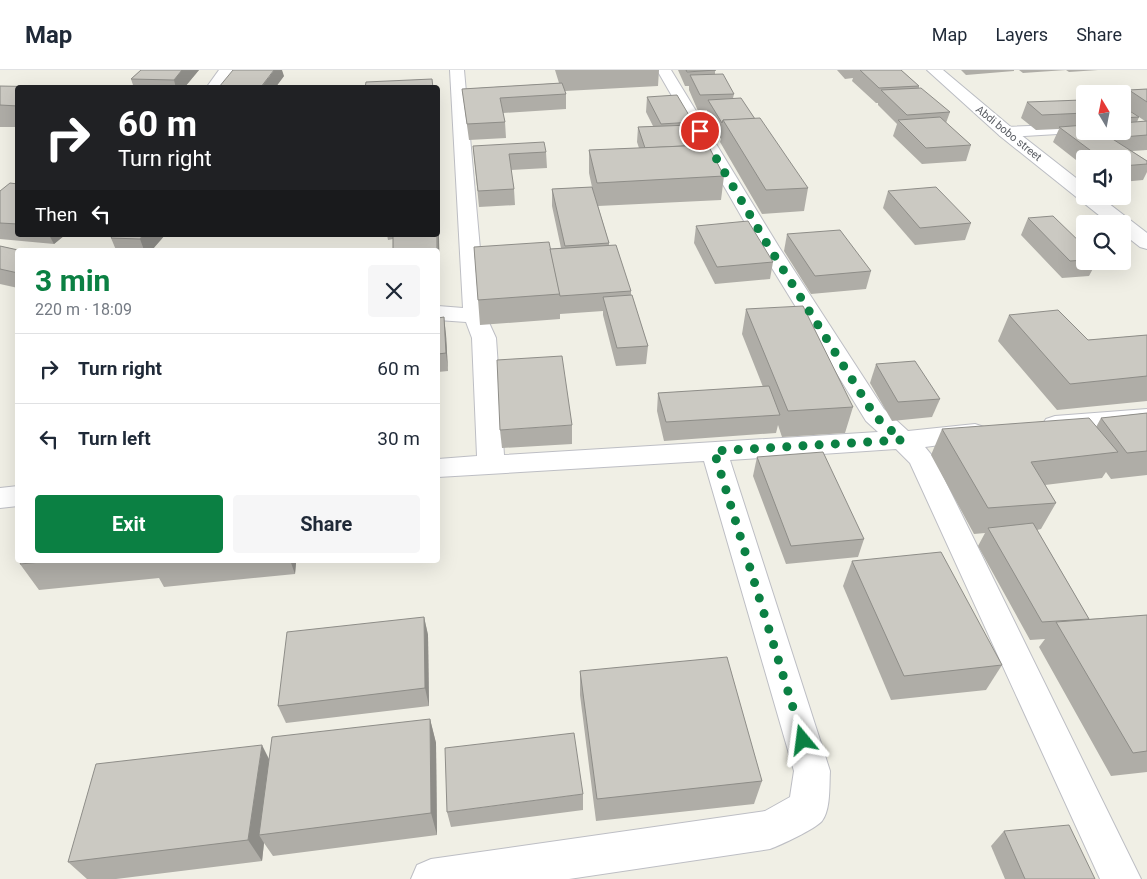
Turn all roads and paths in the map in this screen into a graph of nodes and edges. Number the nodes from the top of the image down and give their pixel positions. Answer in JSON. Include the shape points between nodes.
{"nodes":[{"id":1,"x":227,"y":70,"type":"edge"},
{"id":2,"x":457,"y":70,"type":"edge"},
{"id":3,"x":664,"y":70,"type":"edge"},
{"id":4,"x":934,"y":70,"type":"edge"},
{"id":5,"x":215,"y":85,"type":"edge"},
{"id":6,"x":1076,"y":129,"type":"edge"},
{"id":7,"x":1006,"y":132,"type":"junction"},
{"id":8,"x":1076,"y":187,"type":"edge"},
{"id":9,"x":1099,"y":205,"type":"edge"},
{"id":10,"x":1147,"y":242,"type":"edge"},
{"id":11,"x":440,"y":313,"type":"edge"},
{"id":12,"x":475,"y":316,"type":"junction"},
{"id":13,"x":1147,"y":417,"type":"edge"},
{"id":14,"x":1030,"y":428,"type":"edge"},
{"id":15,"x":1000,"y":430,"type":"edge"},
{"id":16,"x":902,"y":440,"type":"junction"},
{"id":17,"x":714,"y":451,"type":"junction"},
{"id":18,"x":492,"y":465,"type":"junction"},
{"id":19,"x":440,"y":468,"type":"edge"},
{"id":20,"x":15,"y":496,"type":"edge"},
{"id":21,"x":0,"y":498,"type":"edge"},
{"id":22,"x":431,"y":879,"type":"edge"},
{"id":23,"x":1121,"y":879,"type":"edge"}],
"edges":[{"from":1,"to":5,"type":"street"},
{"from":2,"to":12,"type":"street"},
{"from":3,"to":16,"type":"street","via":[[769,247],[875,416]]},
{"from":4,"to":7,"type":"street","name":"Abdi bobo street"},
{"from":6,"to":7,"type":"street"},
{"from":7,"to":8,"type":"street","name":"Abdi bobo street"},
{"from":9,"to":10,"type":"street","name":"Abdi bobo street"},
{"from":11,"to":12,"type":"street"},
{"from":12,"to":18,"type":"street","via":[[484,338]]},
{"from":13,"to":14,"type":"street"},
{"from":15,"to":16,"type":"street"},
{"from":16,"to":17,"type":"street"},
{"from":16,"to":23,"type":"street","via":[[921,458]]},
{"from":17,"to":18,"type":"street"},
{"from":17,"to":22,"type":"street","via":[[812,771],[808,808],[770,830]]},
{"from":18,"to":19,"type":"street"},
{"from":20,"to":21,"type":"street"}]}
